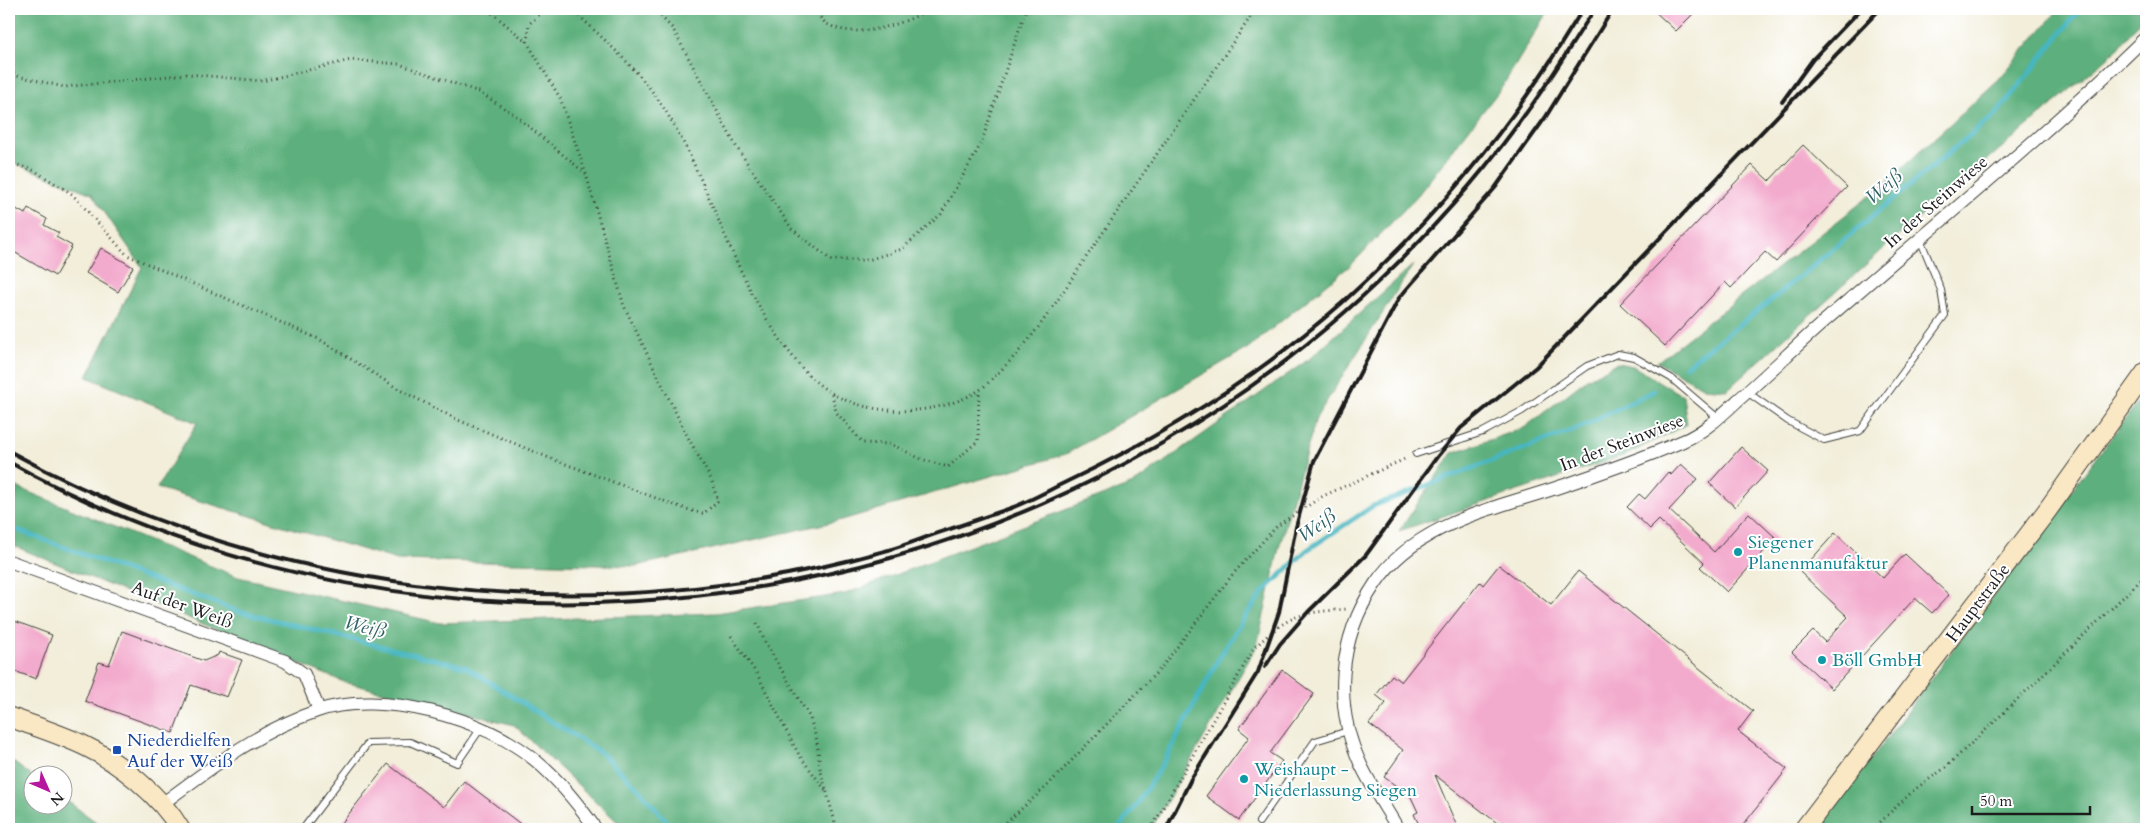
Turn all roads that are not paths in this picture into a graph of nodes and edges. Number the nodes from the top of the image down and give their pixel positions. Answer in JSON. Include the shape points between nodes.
{"nodes":[{"id":1,"x":2146,"y":37,"type":"edge"},
{"id":2,"x":1920,"y":239,"type":"junction"},
{"id":3,"x":2146,"y":372,"type":"edge"},
{"id":4,"x":1747,"y":392,"type":"junction"},
{"id":5,"x":1718,"y":418,"type":"junction"},
{"id":6,"x":1416,"y":454,"type":"road end"},
{"id":7,"x":9,"y":561,"type":"edge"},
{"id":8,"x":319,"y":710,"type":"junction"},
{"id":9,"x":9,"y":717,"type":"edge"},
{"id":10,"x":481,"y":728,"type":"junction"},
{"id":11,"x":1348,"y":731,"type":"junction"},
{"id":12,"x":162,"y":804,"type":"junction"},
{"id":13,"x":1259,"y":822,"type":"dead end"},
{"id":14,"x":180,"y":829,"type":"edge"},
{"id":15,"x":303,"y":829,"type":"edge"},
{"id":16,"x":596,"y":829,"type":"edge"},
{"id":17,"x":1398,"y":829,"type":"edge"},
{"id":18,"x":1804,"y":829,"type":"edge"}],
"edges":[{"from":1,"to":2,"type":"street","name":"In der Steinwiese","via":[[2088,94]]},
{"from":2,"to":4,"type":"street","name":"In der Steinwiese"},
{"from":2,"to":4,"type":"lane","via":[[1941,290],[1944,315],[1860,431],[1824,440],[1788,421]]},
{"from":3,"to":18,"type":"main road","name":"Hauptstraße","via":[[2040,519]]},
{"from":4,"to":5,"type":"street","name":"In der Steinwiese"},
{"from":5,"to":6,"type":"lane","via":[[1671,378],[1634,357],[1618,354],[1587,366],[1522,411],[1483,432]]},
{"from":5,"to":11,"type":"street","name":"In der Steinwiese","via":[[1687,440],[1592,476],[1464,518],[1428,534],[1398,558],[1377,581],[1350,632],[1343,667],[1343,706]]},
{"from":7,"to":8,"type":"street","name":"Auf der Weiß","via":[[285,661],[304,674]]},
{"from":8,"to":10,"type":"street","via":[[349,705],[394,705],[443,714]]},
{"from":8,"to":12,"type":"street","via":[[282,725],[214,765]]},
{"from":9,"to":12,"type":"main road","via":[[86,746],[128,772]]},
{"from":10,"to":15,"type":"lane","via":[[457,763],[410,742],[368,744]]},
{"from":10,"to":16,"type":"street","via":[[535,760],[570,794]]},
{"from":11,"to":13,"type":"lane","via":[[1315,741]]},
{"from":11,"to":17,"type":"street","name":"In der Steinwiese","via":[[1360,764]]},
{"from":12,"to":14,"type":"main road"}]}
